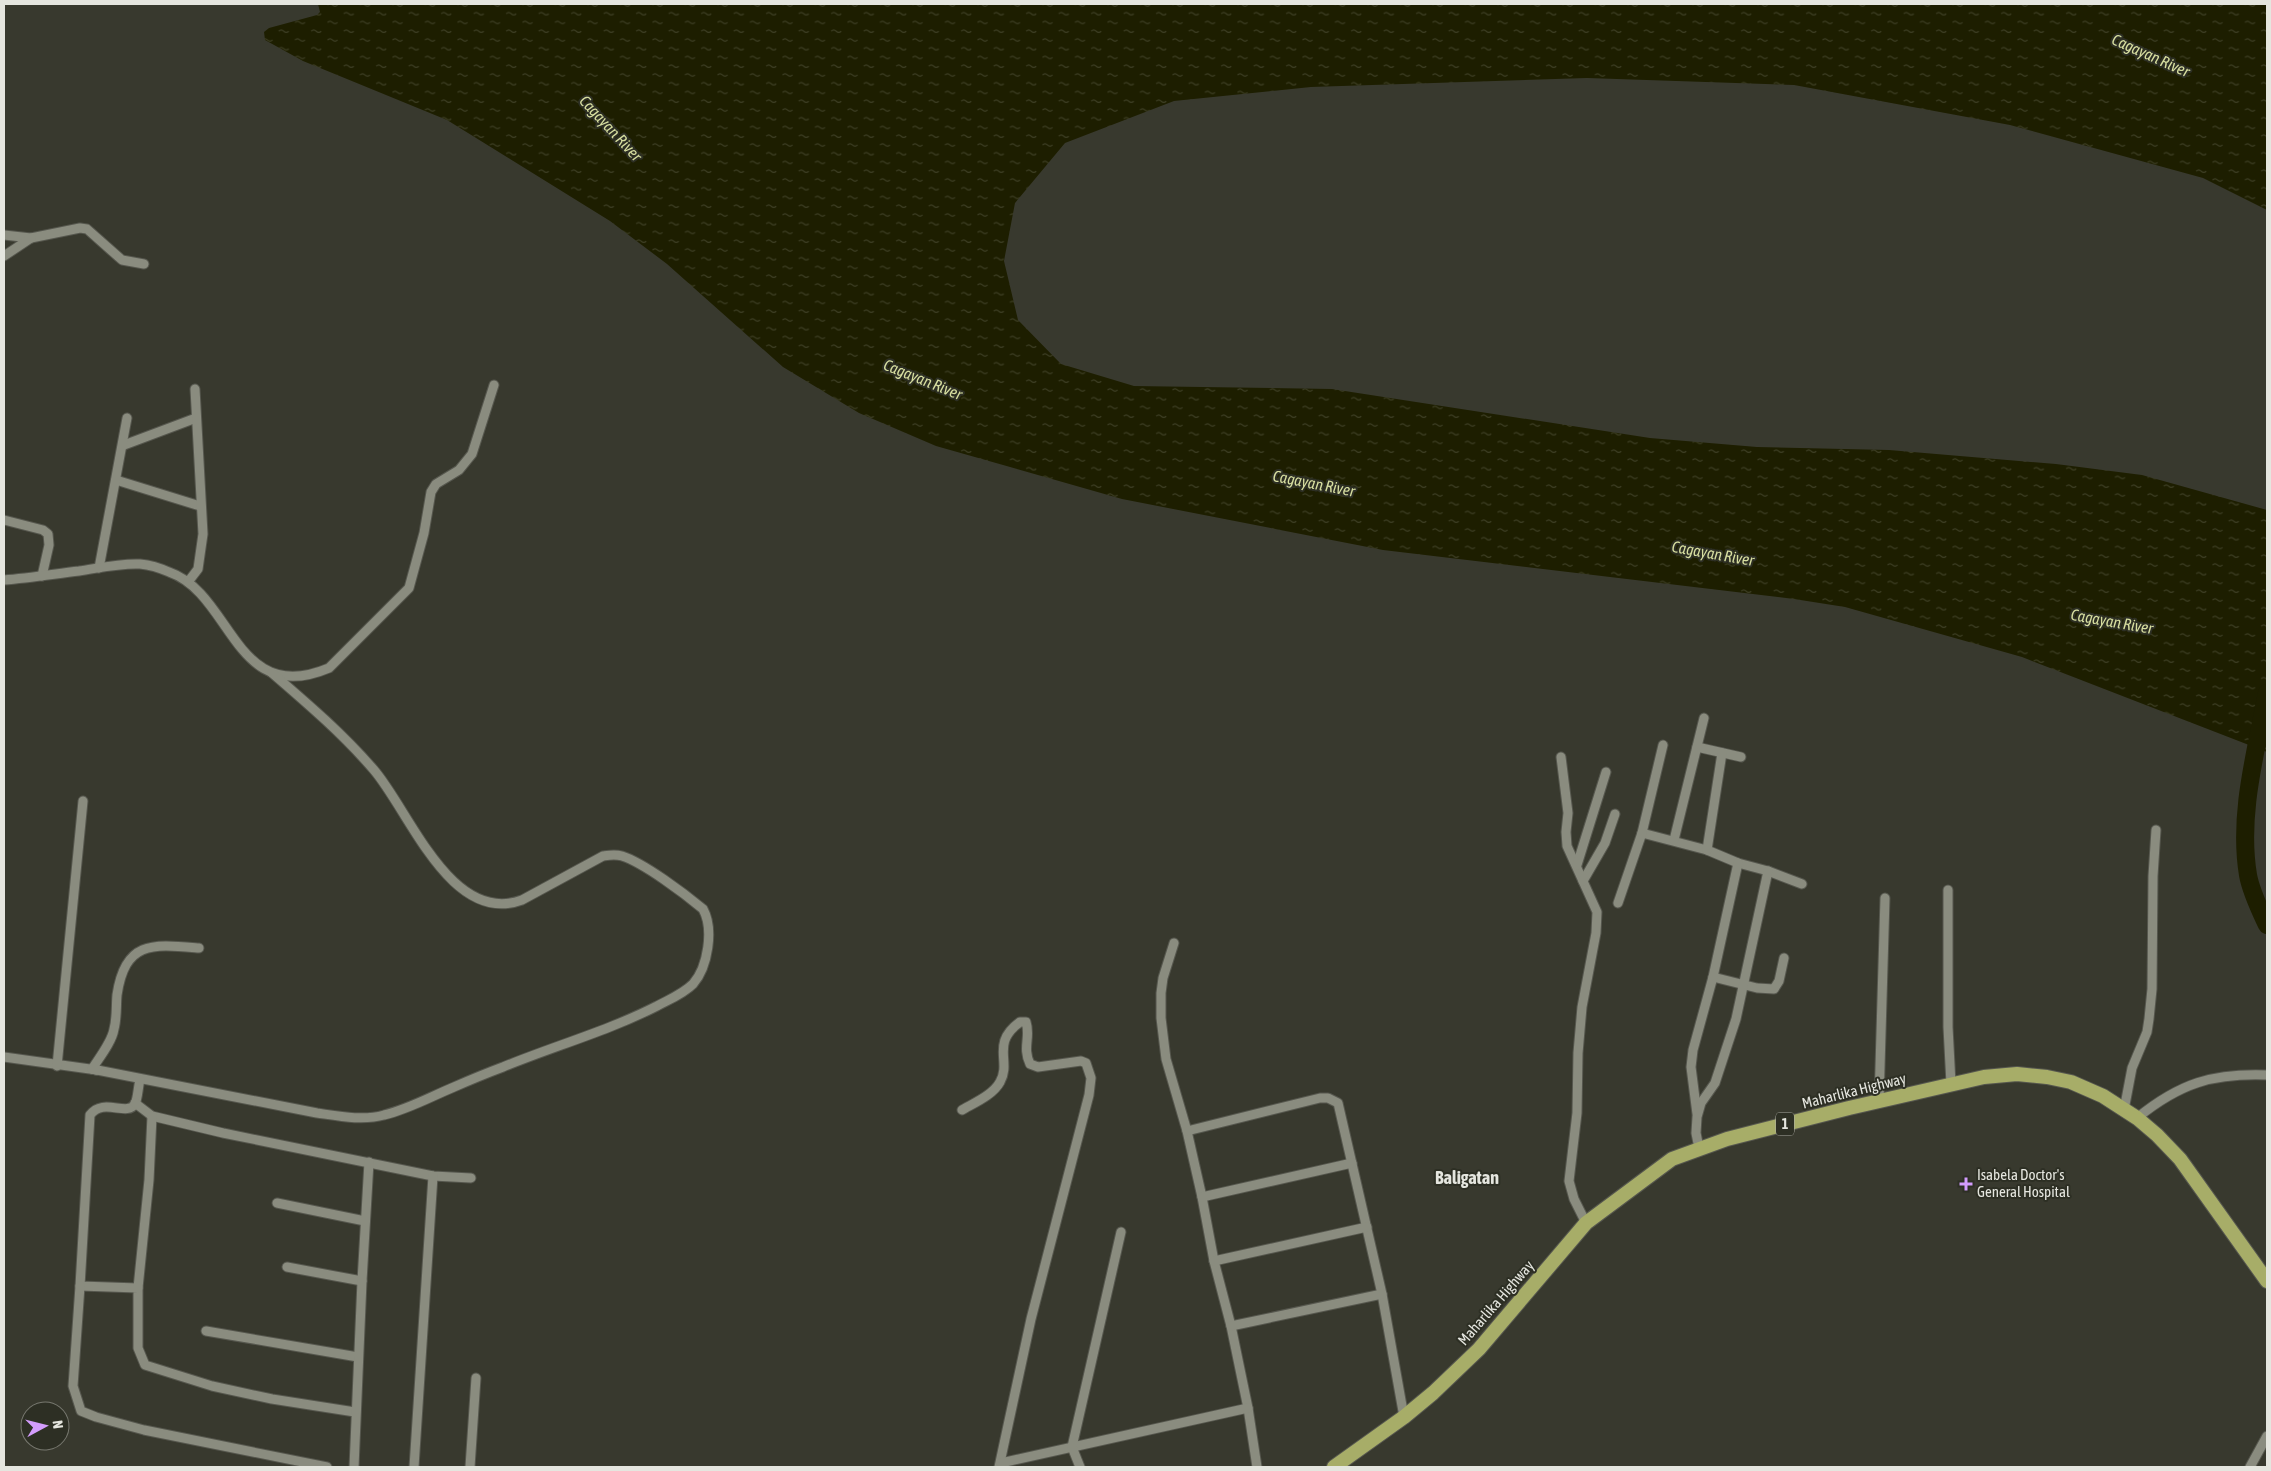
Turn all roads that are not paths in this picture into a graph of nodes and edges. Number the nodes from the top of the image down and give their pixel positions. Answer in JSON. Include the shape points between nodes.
{"nodes":[{"id":1,"x":4,"y":235,"type":"edge"},
{"id":2,"x":30,"y":238,"type":"junction"},
{"id":3,"x":4,"y":256,"type":"edge"},
{"id":4,"x":144,"y":264,"type":"dead end"},
{"id":5,"x":494,"y":385,"type":"dead end"},
{"id":6,"x":196,"y":389,"type":"dead end"},
{"id":7,"x":128,"y":418,"type":"dead end"},
{"id":8,"x":196,"y":418,"type":"junction"},
{"id":9,"x":124,"y":445,"type":"junction"},
{"id":10,"x":116,"y":480,"type":"junction"},
{"id":11,"x":200,"y":506,"type":"junction"},
{"id":12,"x":4,"y":520,"type":"edge"},
{"id":13,"x":99,"y":568,"type":"junction"},
{"id":14,"x":42,"y":576,"type":"junction"},
{"id":15,"x":4,"y":580,"type":"edge"},
{"id":16,"x":188,"y":582,"type":"junction"},
{"id":17,"x":272,"y":673,"type":"junction"},
{"id":18,"x":1704,"y":718,"type":"dead end"},
{"id":19,"x":1663,"y":745,"type":"dead end"},
{"id":20,"x":1698,"y":747,"type":"junction"},
{"id":21,"x":1722,"y":753,"type":"junction"},
{"id":22,"x":1561,"y":757,"type":"dead end"},
{"id":23,"x":1741,"y":757,"type":"dead end"},
{"id":24,"x":1606,"y":772,"type":"dead end"},
{"id":25,"x":83,"y":801,"type":"dead end"},
{"id":26,"x":1615,"y":814,"type":"dead end"},
{"id":27,"x":2156,"y":830,"type":"dead end"},
{"id":28,"x":1642,"y":833,"type":"junction"},
{"id":29,"x":1674,"y":840,"type":"junction"},
{"id":30,"x":1707,"y":850,"type":"junction"},
{"id":31,"x":1738,"y":863,"type":"junction"},
{"id":32,"x":1577,"y":865,"type":"junction"},
{"id":33,"x":1768,"y":871,"type":"junction"},
{"id":34,"x":1583,"y":881,"type":"junction"},
{"id":35,"x":1802,"y":884,"type":"dead end"},
{"id":36,"x":1948,"y":890,"type":"dead end"},
{"id":37,"x":1885,"y":898,"type":"dead end"},
{"id":38,"x":1618,"y":903,"type":"dead end"},
{"id":39,"x":1174,"y":943,"type":"dead end"},
{"id":40,"x":199,"y":948,"type":"dead end"},
{"id":41,"x":1784,"y":958,"type":"dead end"},
{"id":42,"x":1713,"y":977,"type":"junction"},
{"id":43,"x":1743,"y":984,"type":"junction"},
{"id":44,"x":4,"y":1057,"type":"edge"},
{"id":45,"x":57,"y":1066,"type":"junction"},
{"id":46,"x":92,"y":1069,"type":"junction"},
{"id":47,"x":2267,"y":1075,"type":"edge"},
{"id":48,"x":140,"y":1080,"type":"junction"},
{"id":49,"x":1951,"y":1084,"type":"junction"},
{"id":50,"x":1879,"y":1101,"type":"junction"},
{"id":51,"x":136,"y":1103,"type":"junction"},
{"id":52,"x":962,"y":1110,"type":"dead end"},
{"id":53,"x":2124,"y":1110,"type":"junction"},
{"id":54,"x":152,"y":1116,"type":"junction"},
{"id":55,"x":1697,"y":1117,"type":"junction"},
{"id":56,"x":2137,"y":1118,"type":"junction"},
{"id":57,"x":1188,"y":1131,"type":"junction"},
{"id":58,"x":1699,"y":1148,"type":"junction"},
{"id":59,"x":369,"y":1162,"type":"junction"},
{"id":60,"x":1352,"y":1163,"type":"junction"},
{"id":61,"x":433,"y":1176,"type":"junction"},
{"id":62,"x":472,"y":1178,"type":"dead end"},
{"id":63,"x":1202,"y":1197,"type":"junction"},
{"id":64,"x":277,"y":1202,"type":"dead end"},
{"id":65,"x":366,"y":1221,"type":"junction"},
{"id":66,"x":1586,"y":1224,"type":"junction"},
{"id":67,"x":1367,"y":1227,"type":"junction"},
{"id":68,"x":1121,"y":1232,"type":"dead end"},
{"id":69,"x":1214,"y":1261,"type":"junction"},
{"id":70,"x":287,"y":1267,"type":"dead end"},
{"id":71,"x":362,"y":1281,"type":"junction"},
{"id":72,"x":2267,"y":1282,"type":"edge"},
{"id":73,"x":80,"y":1286,"type":"junction"},
{"id":74,"x":138,"y":1288,"type":"junction"},
{"id":75,"x":1382,"y":1294,"type":"junction"},
{"id":76,"x":1231,"y":1326,"type":"junction"},
{"id":77,"x":206,"y":1331,"type":"dead end"},
{"id":78,"x":358,"y":1357,"type":"junction"},
{"id":79,"x":476,"y":1378,"type":"dead end"},
{"id":80,"x":1248,"y":1408,"type":"junction"},
{"id":81,"x":355,"y":1412,"type":"junction"},
{"id":82,"x":1404,"y":1417,"type":"junction"},
{"id":83,"x":2267,"y":1436,"type":"edge"},
{"id":84,"x":1072,"y":1447,"type":"junction"},
{"id":85,"x":1000,"y":1465,"type":"edge"},
{"id":86,"x":327,"y":1467,"type":"edge"},
{"id":87,"x":354,"y":1467,"type":"edge"},
{"id":88,"x":414,"y":1467,"type":"edge"},
{"id":89,"x":470,"y":1467,"type":"edge"},
{"id":90,"x":1080,"y":1467,"type":"edge"},
{"id":91,"x":1257,"y":1467,"type":"edge"},
{"id":92,"x":1334,"y":1467,"type":"edge"},
{"id":93,"x":2250,"y":1467,"type":"edge"}],
"edges":[{"from":1,"to":2,"type":"street"},
{"from":2,"to":3,"type":"street"},
{"from":2,"to":4,"type":"street","via":[[87,229],[122,260]]},
{"from":5,"to":17,"type":"street","via":[[472,454],[459,470],[436,484],[431,492],[409,588],[329,668],[315,674],[292,677]]},
{"from":6,"to":8,"type":"street"},
{"from":7,"to":9,"type":"street"},
{"from":8,"to":9,"type":"street"},
{"from":8,"to":11,"type":"street"},
{"from":9,"to":10,"type":"street"},
{"from":10,"to":11,"type":"street"},
{"from":10,"to":13,"type":"street"},
{"from":11,"to":16,"type":"street","via":[[201,554],[198,569]]},
{"from":12,"to":14,"type":"street","via":[[48,534],[49,545]]},
{"from":13,"to":14,"type":"street"},
{"from":13,"to":16,"type":"street","via":[[139,564],[154,566],[179,575]]},
{"from":14,"to":15,"type":"street"},
{"from":16,"to":17,"type":"street","via":[[244,651]]},
{"from":17,"to":48,"type":"street","via":[[338,730],[376,772],[426,848],[458,887],[474,898],[492,904],[511,904],[603,856],[623,856],[702,909],[707,917],[708,930],[707,949],[700,972],[685,991],[648,1011],[382,1116],[345,1117],[317,1113]]},
{"from":18,"to":20,"type":"street"},
{"from":19,"to":28,"type":"street"},
{"from":20,"to":21,"type":"street"},
{"from":20,"to":29,"type":"street"},
{"from":21,"to":23,"type":"street"},
{"from":21,"to":30,"type":"street"},
{"from":22,"to":32,"type":"street","via":[[1568,813],[1566,839]]},
{"from":24,"to":32,"type":"street"},
{"from":25,"to":45,"type":"street"},
{"from":26,"to":34,"type":"street","via":[[1605,843]]},
{"from":27,"to":53,"type":"street","via":[[2149,1019],[2132,1068]]},
{"from":28,"to":29,"type":"street"},
{"from":28,"to":38,"type":"street"},
{"from":29,"to":30,"type":"street"},
{"from":30,"to":31,"type":"street"},
{"from":31,"to":33,"type":"street"},
{"from":31,"to":42,"type":"street"},
{"from":32,"to":34,"type":"street"},
{"from":33,"to":35,"type":"street"},
{"from":33,"to":43,"type":"street"},
{"from":34,"to":66,"type":"street","via":[[1597,912],[1582,1007],[1577,1113],[1569,1181]]},
{"from":36,"to":49,"type":"street"},
{"from":37,"to":50,"type":"street"},
{"from":39,"to":57,"type":"street","via":[[1163,978],[1161,1018],[1166,1059]]},
{"from":40,"to":46,"type":"street","via":[[148,948],[131,957],[120,976],[114,1031]]},
{"from":41,"to":43,"type":"street","via":[[1774,989]]},
{"from":42,"to":43,"type":"street"},
{"from":42,"to":55,"type":"street","via":[[1691,1067]]},
{"from":43,"to":55,"type":"street","via":[[1736,1019],[1715,1083],[1701,1103]]},
{"from":44,"to":45,"type":"street"},
{"from":45,"to":46,"type":"street","via":[[97,1070]]},
{"from":46,"to":48,"type":"street"},
{"from":47,"to":56,"type":"street","via":[[2227,1075],[2193,1084],[2168,1096]]},
{"from":48,"to":51,"type":"street"},
{"from":49,"to":50,"type":"highway","name":"Maharlika Highway","number":"1"},
{"from":49,"to":53,"type":"highway","name":"Maharlika Highway","number":"1","via":[[2017,1074],[2047,1076],[2081,1086]]},
{"from":50,"to":58,"type":"highway","name":"Maharlika Highway","number":"1"},
{"from":51,"to":54,"type":"street"},
{"from":51,"to":73,"type":"street","via":[[127,1109],[102,1107],[90,1115]]},
{"from":52,"to":85,"type":"street","via":[[1000,1082],[1003,1045],[1010,1030],[1023,1022],[1028,1026],[1025,1048],[1030,1064],[1038,1067],[1081,1061],[1086,1063],[1090,1073],[1089,1095],[1031,1319]]},
{"from":53,"to":56,"type":"highway","name":"Maharlika Highway","number":"1"},
{"from":54,"to":59,"type":"street"},
{"from":54,"to":74,"type":"street"},
{"from":55,"to":58,"type":"street"},
{"from":56,"to":72,"type":"highway","name":"Maharlika Highway","number":"1","via":[[2180,1158]]},
{"from":57,"to":60,"type":"street","via":[[1328,1098],[1338,1103]]},
{"from":57,"to":63,"type":"street"},
{"from":58,"to":66,"type":"highway","name":"Maharlika Highway","number":"1","via":[[1672,1158]]},
{"from":59,"to":61,"type":"street"},
{"from":59,"to":65,"type":"street"},
{"from":60,"to":63,"type":"street"},
{"from":60,"to":67,"type":"street"},
{"from":61,"to":62,"type":"street"},
{"from":61,"to":88,"type":"street"},
{"from":63,"to":69,"type":"street"},
{"from":64,"to":65,"type":"street"},
{"from":65,"to":71,"type":"street"},
{"from":66,"to":82,"type":"highway","name":"Maharlika Highway","number":"1","via":[[1479,1350]]},
{"from":67,"to":69,"type":"street"},
{"from":67,"to":75,"type":"street"},
{"from":68,"to":84,"type":"street"},
{"from":69,"to":76,"type":"street"},
{"from":70,"to":71,"type":"street"},
{"from":71,"to":78,"type":"street"},
{"from":73,"to":74,"type":"street"},
{"from":73,"to":86,"type":"street","via":[[73,1386],[81,1411],[144,1430]]},
{"from":74,"to":81,"type":"street","via":[[138,1348],[145,1365],[229,1390]]},
{"from":75,"to":76,"type":"street"},
{"from":75,"to":82,"type":"street"},
{"from":76,"to":80,"type":"street"},
{"from":77,"to":78,"type":"street"},
{"from":78,"to":81,"type":"street"},
{"from":79,"to":89,"type":"street"},
{"from":80,"to":84,"type":"street"},
{"from":80,"to":91,"type":"street"},
{"from":81,"to":87,"type":"street"},
{"from":82,"to":92,"type":"highway","name":"Maharlika Highway","number":"1"},
{"from":83,"to":93,"type":"street"},
{"from":84,"to":85,"type":"street"},
{"from":84,"to":90,"type":"street"}]}
